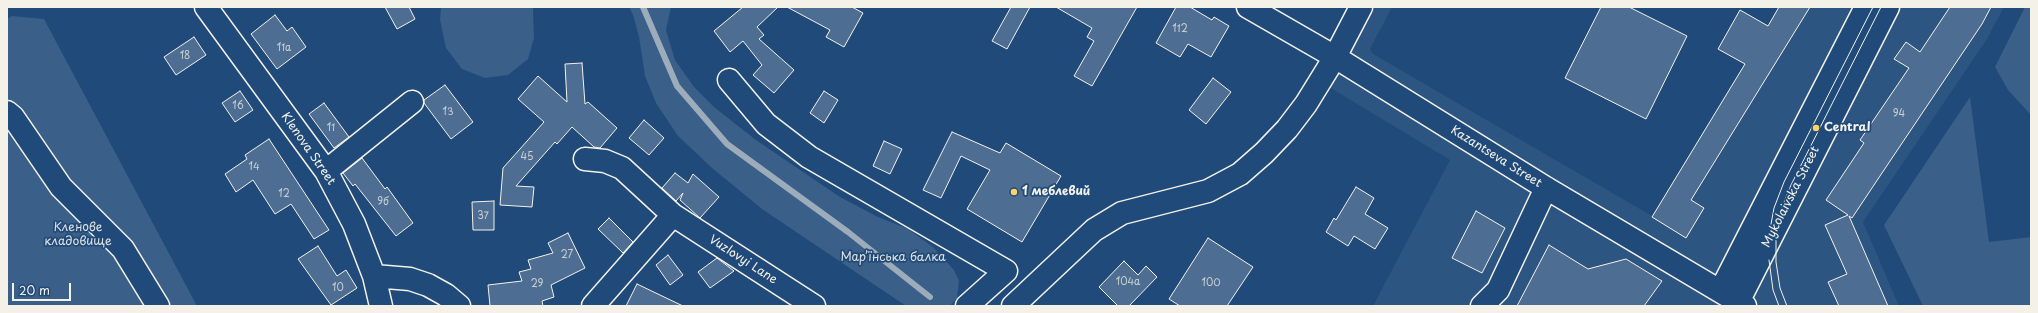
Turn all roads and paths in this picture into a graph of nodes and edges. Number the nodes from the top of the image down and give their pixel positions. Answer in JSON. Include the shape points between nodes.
{"nodes":[{"id":1,"x":206,"y":7,"type":"edge"},
{"id":2,"x":1248,"y":7,"type":"edge"},
{"id":3,"x":1361,"y":7,"type":"edge"},
{"id":4,"x":1866,"y":7,"type":"edge"},
{"id":5,"x":1888,"y":7,"type":"edge"},
{"id":6,"x":1335,"y":56,"type":"junction"},
{"id":7,"x":729,"y":80,"type":"dead end"},
{"id":8,"x":412,"y":102,"type":"dead end"},
{"id":9,"x":7,"y":112,"type":"edge"},
{"id":10,"x":585,"y":159,"type":"dead end"},
{"id":11,"x":326,"y":170,"type":"junction"},
{"id":12,"x":1546,"y":188,"type":"junction"},
{"id":13,"x":673,"y":215,"type":"junction"},
{"id":14,"x":374,"y":276,"type":"junction"},
{"id":15,"x":1735,"y":299,"type":"edge"},
{"id":16,"x":158,"y":306,"type":"edge"},
{"id":17,"x":381,"y":306,"type":"edge"},
{"id":18,"x":459,"y":306,"type":"edge"},
{"id":19,"x":593,"y":306,"type":"edge"},
{"id":20,"x":814,"y":306,"type":"edge"},
{"id":21,"x":967,"y":306,"type":"edge"},
{"id":22,"x":1013,"y":306,"type":"edge"},
{"id":23,"x":1482,"y":306,"type":"edge"}],
"edges":[{"from":1,"to":11,"type":"street","name":"Klenova Street"},
{"from":2,"to":6,"type":"street","name":"Kazantseva Street"},
{"from":3,"to":6,"type":"street"},
{"from":4,"to":15,"type":"street","name":"Mykolaivska Street"},
{"from":5,"to":15,"type":"street","name":"Mykolaivska Street"},
{"from":6,"to":12,"type":"street","name":"Kazantseva Street"},
{"from":6,"to":22,"type":"street","via":[[1306,104],[1287,129],[1240,174],[1208,191],[1122,213],[1094,230]]},
{"from":7,"to":21,"type":"street","via":[[766,124],[809,157],[1006,271]]},
{"from":8,"to":11,"type":"street"},
{"from":9,"to":16,"type":"street","via":[[13,117],[60,188],[123,249]]},
{"from":10,"to":13,"type":"street","name":"Vuzlovyi Lane","via":[[605,161],[622,168]]},
{"from":11,"to":14,"type":"street","name":"Klenova Street","via":[[354,224]]},
{"from":12,"to":15,"type":"street","name":"Kazantseva Street"},
{"from":12,"to":23,"type":"street","via":[[1498,290]]},
{"from":13,"to":19,"type":"street"},
{"from":13,"to":20,"type":"street","name":"Vuzlovyi Lane"},
{"from":14,"to":17,"type":"street","name":"Klenova Street"},
{"from":14,"to":18,"type":"street","via":[[410,279],[428,285]]}]}
